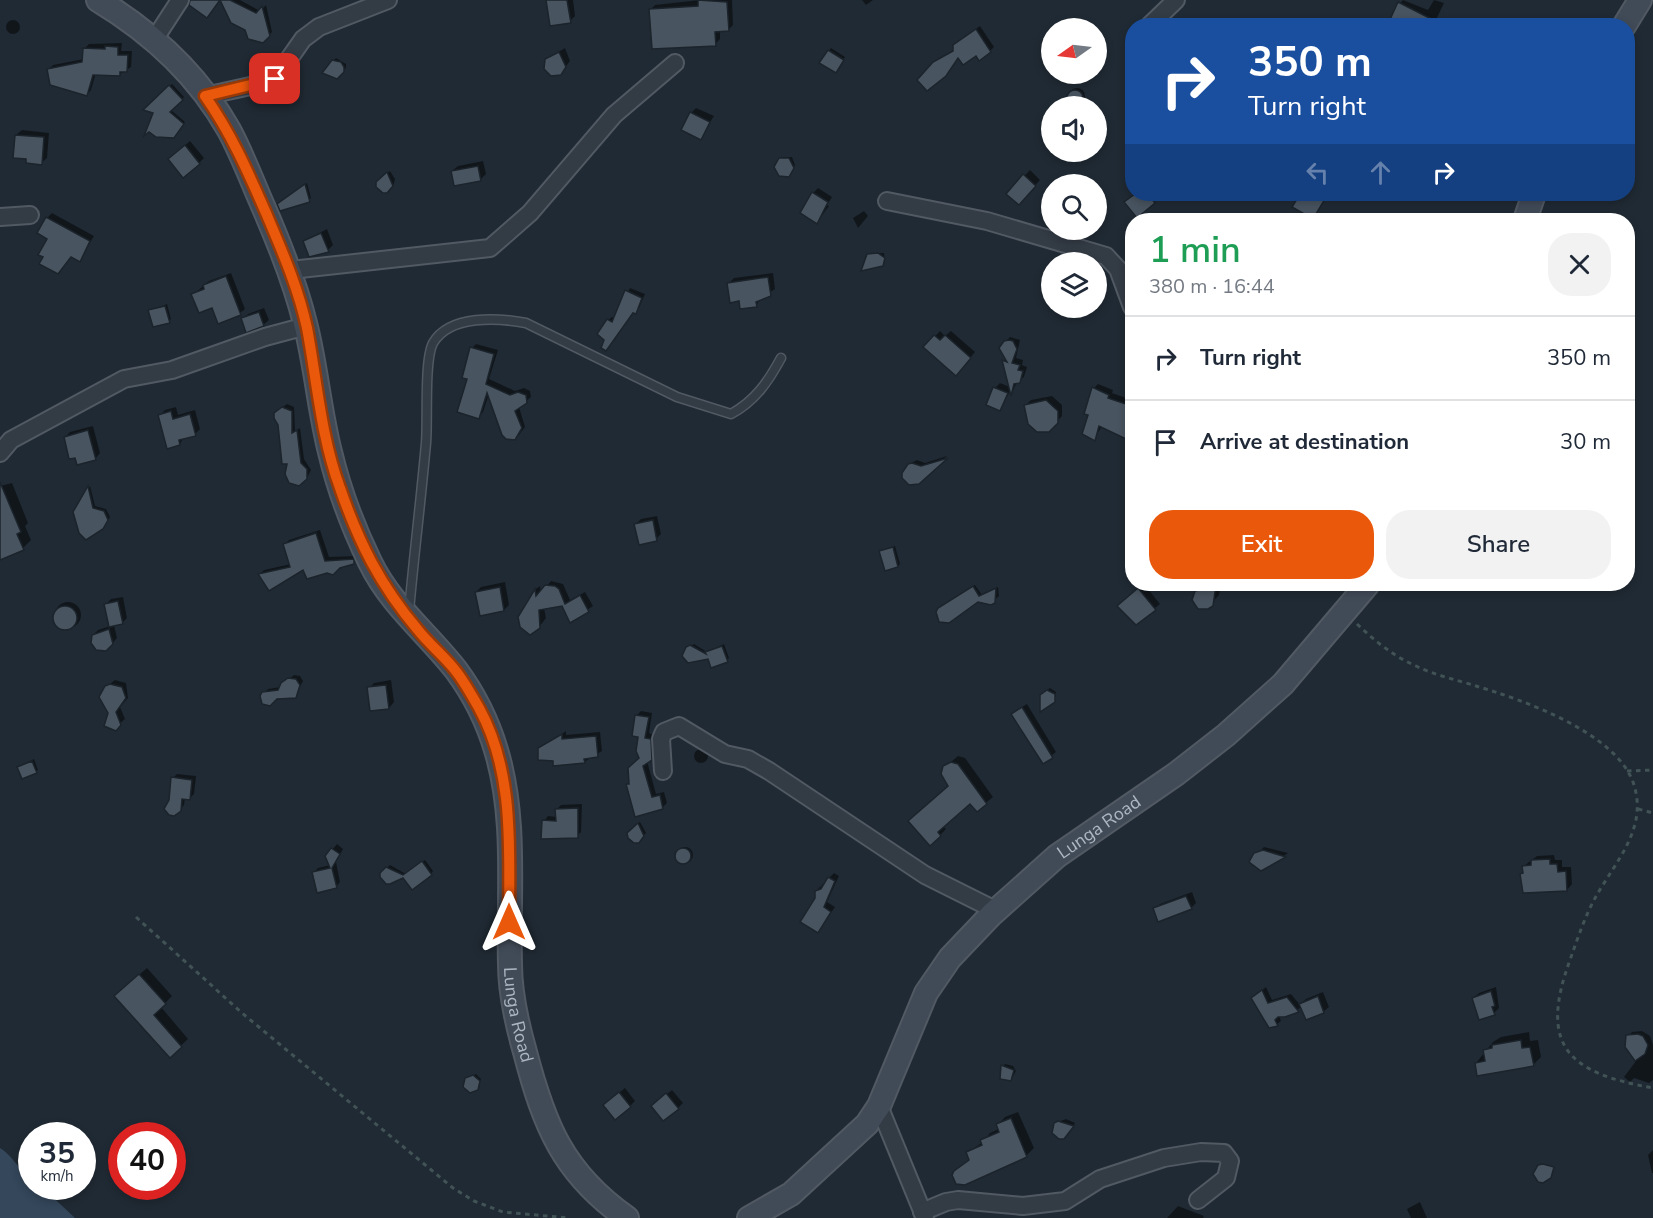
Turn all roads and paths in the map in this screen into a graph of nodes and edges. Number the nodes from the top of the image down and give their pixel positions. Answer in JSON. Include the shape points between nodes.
{"nodes":[{"id":1,"x":98,"y":0,"type":"edge"},
{"id":2,"x":180,"y":0,"type":"edge"},
{"id":3,"x":388,"y":0,"type":"edge"},
{"id":4,"x":1176,"y":0,"type":"edge"},
{"id":5,"x":1640,"y":0,"type":"edge"},
{"id":6,"x":1157,"y":18,"type":"edge"},
{"id":7,"x":1629,"y":18,"type":"edge"},
{"id":8,"x":154,"y":40,"type":"junction"},
{"id":9,"x":675,"y":63,"type":"dead end"},
{"id":10,"x":205,"y":96,"type":"junction"},
{"id":11,"x":887,"y":201,"type":"dead end"},
{"id":12,"x":30,"y":215,"type":"dead end"},
{"id":13,"x":0,"y":217,"type":"edge"},
{"id":14,"x":291,"y":270,"type":"junction"},
{"id":15,"x":1125,"y":288,"type":"edge"},
{"id":16,"x":306,"y":326,"type":"junction"},
{"id":17,"x":781,"y":358,"type":"dead end"},
{"id":18,"x":0,"y":453,"type":"edge"},
{"id":19,"x":1362,"y":591,"type":"edge"},
{"id":20,"x":1344,"y":613,"type":"junction"},
{"id":21,"x":408,"y":617,"type":"junction"},
{"id":22,"x":1653,"y":770,"type":"edge"},
{"id":23,"x":663,"y":771,"type":"dead end"},
{"id":24,"x":1627,"y":771,"type":"junction"},
{"id":25,"x":1638,"y":809,"type":"junction"},
{"id":26,"x":1653,"y":813,"type":"edge"},
{"id":27,"x":996,"y":911,"type":"junction"},
{"id":28,"x":136,"y":917,"type":"dead end"},
{"id":29,"x":1653,"y":1088,"type":"edge"},
{"id":30,"x":879,"y":1106,"type":"junction"},
{"id":31,"x":1198,"y":1200,"type":"dead end"},
{"id":32,"x":924,"y":1215,"type":"edge"},
{"id":33,"x":569,"y":1218,"type":"edge"},
{"id":34,"x":627,"y":1218,"type":"edge"},
{"id":35,"x":749,"y":1218,"type":"edge"}],
"edges":[{"from":1,"to":8,"type":"street","name":"Lunga Road"},
{"from":2,"to":8,"type":"street"},
{"from":3,"to":10,"type":"street","via":[[319,27],[303,39],[275,79]]},
{"from":4,"to":6,"type":"street"},
{"from":5,"to":7,"type":"street"},
{"from":8,"to":10,"type":"street","name":"Lunga Road"},
{"from":9,"to":14,"type":"street","via":[[614,115],[530,213],[490,248]]},
{"from":10,"to":14,"type":"street","name":"Lunga Road","via":[[228,130]]},
{"from":11,"to":15,"type":"street","via":[[987,221],[1106,256],[1118,269]]},
{"from":12,"to":13,"type":"street"},
{"from":14,"to":16,"type":"street","name":"Lunga Road"},
{"from":16,"to":18,"type":"street","via":[[172,370],[124,379],[11,440]]},
{"from":16,"to":21,"type":"street","name":"Lunga Road","via":[[339,486],[372,567]]},
{"from":17,"to":21,"type":"lane","via":[[767,384],[743,408],[730,414],[677,397],[526,323],[469,321],[438,337],[429,361],[426,441]]},
{"from":19,"to":20,"type":"street","name":"Lunga Road"},
{"from":20,"to":24,"type":"path","via":[[1386,650],[1418,668],[1556,717],[1605,747]]},
{"from":20,"to":27,"type":"street","name":"Lunga Road","via":[[1283,684],[1226,735],[1057,856]]},
{"from":21,"to":34,"type":"street","name":"Lunga Road","via":[[456,671],[480,710],[496,751],[509,832],[510,969],[517,1022],[536,1095],[550,1132],[569,1164],[590,1188]]},
{"from":22,"to":24,"type":"path"},
{"from":23,"to":27,"type":"street","via":[[664,732],[679,726],[688,729],[725,754],[748,759],[769,771],[925,875]]},
{"from":24,"to":25,"type":"path"},
{"from":25,"to":26,"type":"path"},
{"from":25,"to":29,"type":"path","via":[[1627,847],[1588,913],[1566,971],[1557,1010],[1558,1033],[1567,1052],[1597,1074]]},
{"from":27,"to":30,"type":"street","name":"Lunga Road","via":[[950,958],[926,993]]},
{"from":28,"to":33,"type":"path","via":[[242,1013],[453,1188],[503,1212]]},
{"from":30,"to":32,"type":"street"},
{"from":30,"to":35,"type":"street","name":"Lunga Road","via":[[855,1136],[791,1194]]},
{"from":31,"to":32,"type":"street","via":[[1226,1178],[1230,1161],[1224,1153],[1164,1158],[1100,1179],[1065,1201],[1023,1206],[958,1200],[946,1202]]}]}
